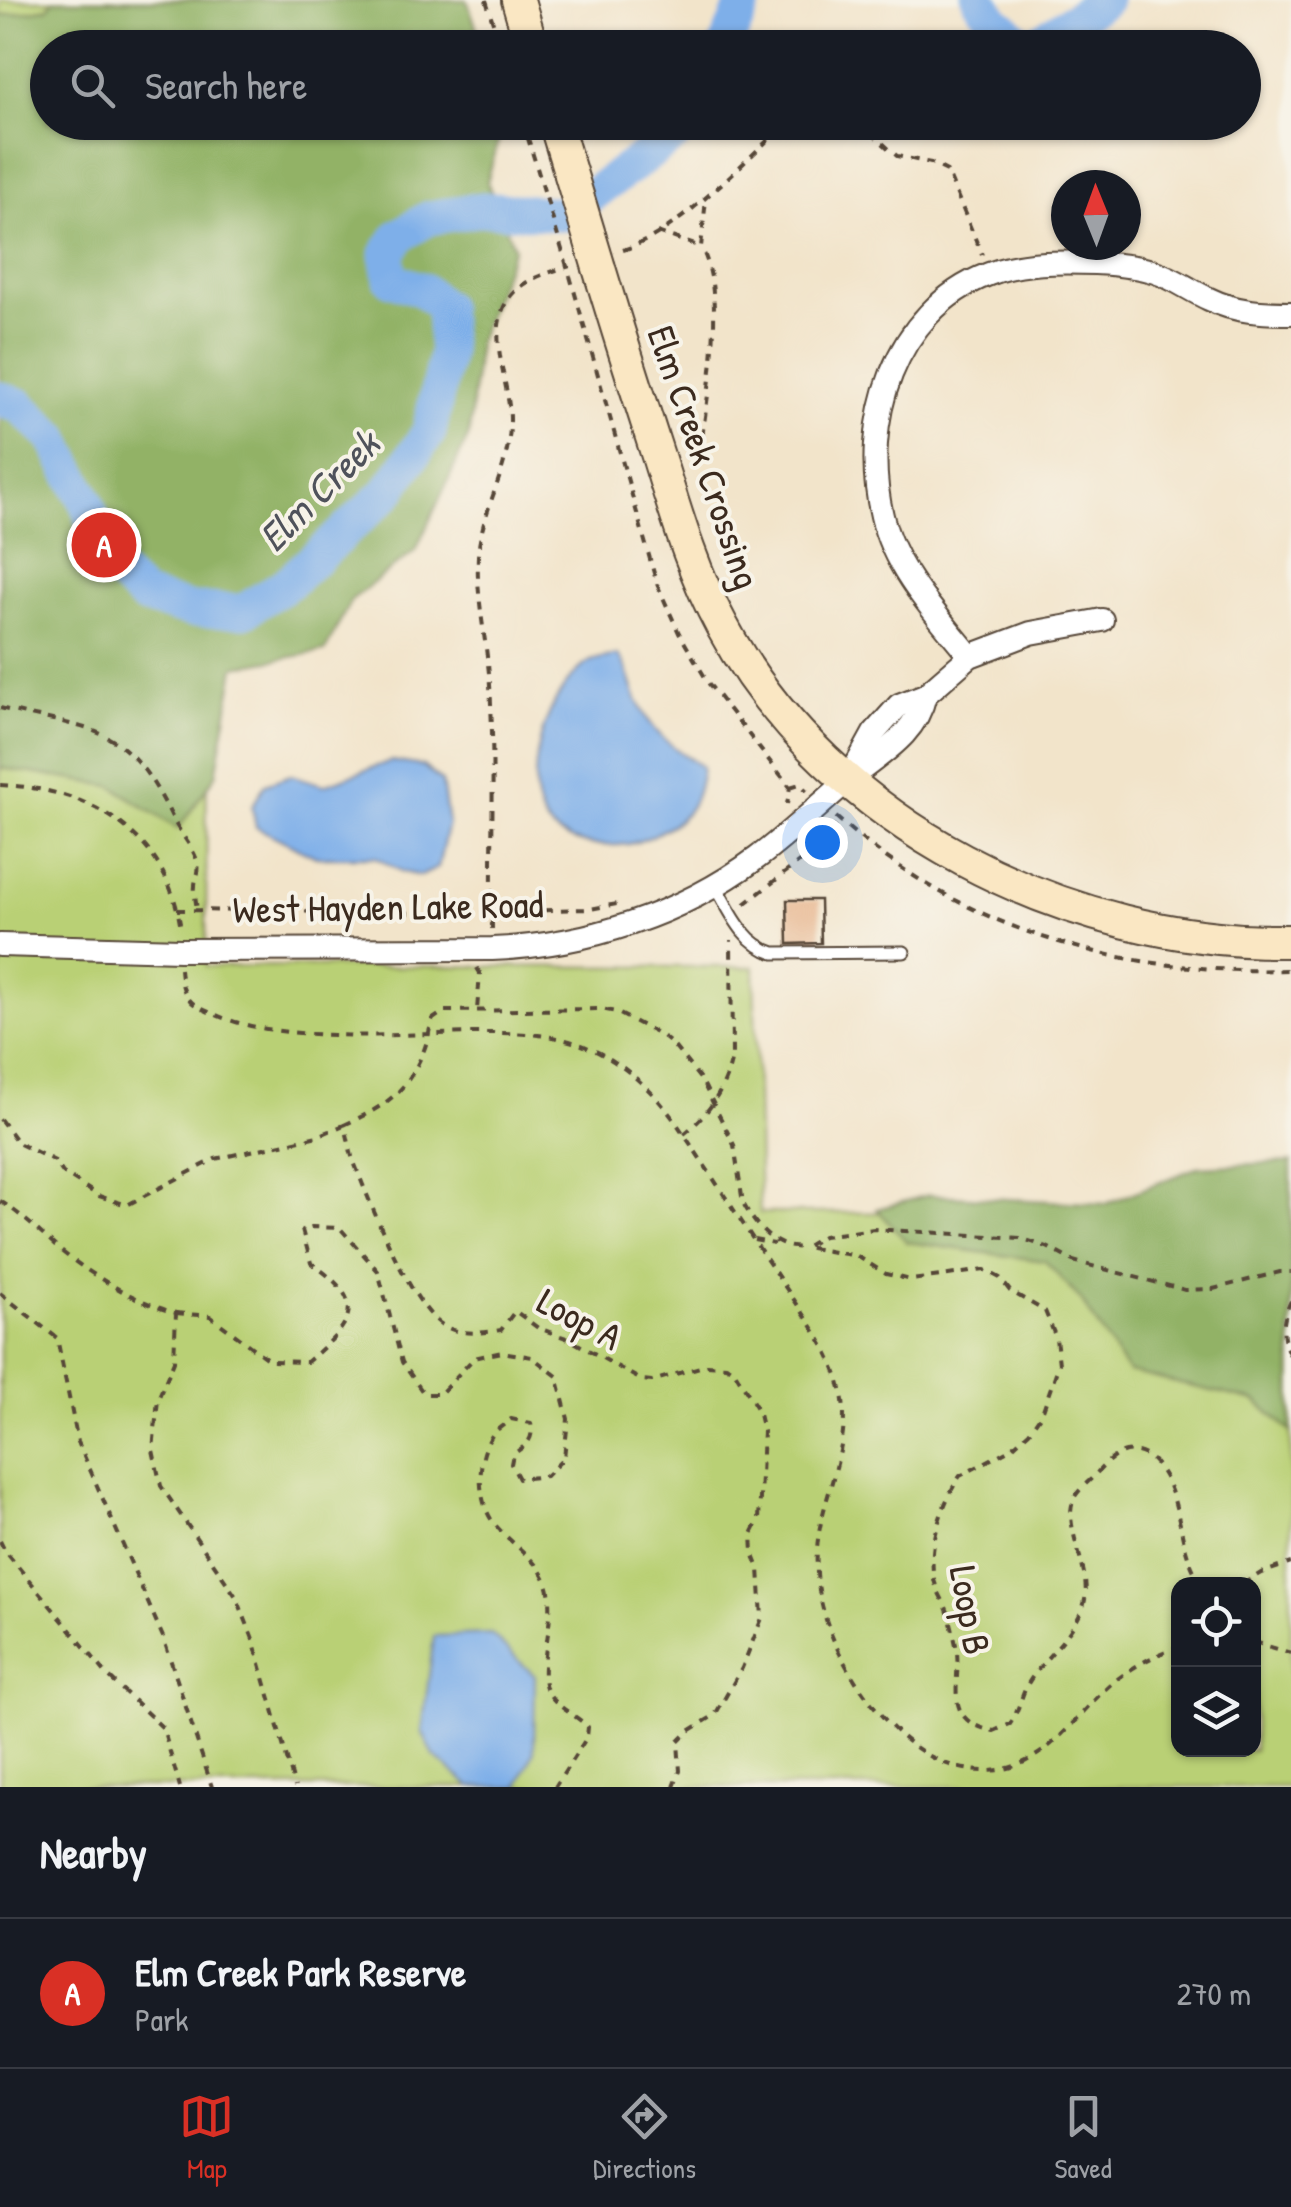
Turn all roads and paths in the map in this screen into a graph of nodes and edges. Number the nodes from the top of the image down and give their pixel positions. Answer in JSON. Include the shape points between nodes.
{"nodes":[{"id":1,"x":497,"y":2,"type":"edge"},
{"id":2,"x":499,"y":30,"type":"edge"},
{"id":3,"x":518,"y":30,"type":"edge"},
{"id":4,"x":532,"y":140,"type":"edge"},
{"id":5,"x":558,"y":140,"type":"edge"},
{"id":6,"x":769,"y":140,"type":"edge"},
{"id":7,"x":879,"y":140,"type":"edge"},
{"id":8,"x":706,"y":198,"type":"junction"},
{"id":9,"x":657,"y":232,"type":"junction"},
{"id":10,"x":701,"y":247,"type":"junction"},
{"id":11,"x":589,"y":266,"type":"junction"},
{"id":12,"x":990,"y":274,"type":"junction"},
{"id":13,"x":1291,"y":313,"type":"edge"},
{"id":14,"x":691,"y":464,"type":"dead end"},
{"id":15,"x":1102,"y":620,"type":"dead end"},
{"id":16,"x":970,"y":656,"type":"junction"},
{"id":17,"x":0,"y":708,"type":"edge"},
{"id":18,"x":848,"y":780,"type":"junction"},
{"id":19,"x":800,"y":784,"type":"dead end"},
{"id":20,"x":0,"y":785,"type":"edge"},
{"id":21,"x":790,"y":787,"type":"junction"},
{"id":22,"x":786,"y":806,"type":"dead end"},
{"id":23,"x":840,"y":821,"type":"dead end"},
{"id":24,"x":715,"y":886,"type":"junction"},
{"id":25,"x":622,"y":903,"type":"dead end"},
{"id":26,"x":177,"y":910,"type":"junction"},
{"id":27,"x":197,"y":910,"type":"junction"},
{"id":28,"x":492,"y":910,"type":"junction"},
{"id":29,"x":735,"y":918,"type":"junction"},
{"id":30,"x":181,"y":940,"type":"dead end"},
{"id":31,"x":1291,"y":942,"type":"edge"},
{"id":32,"x":0,"y":944,"type":"edge"},
{"id":33,"x":483,"y":949,"type":"junction"},
{"id":34,"x":904,"y":952,"type":"dead end"},
{"id":35,"x":179,"y":962,"type":"dead end"},
{"id":36,"x":477,"y":1010,"type":"junction"},
{"id":37,"x":428,"y":1034,"type":"junction"},
{"id":38,"x":713,"y":1104,"type":"junction"},
{"id":39,"x":0,"y":1119,"type":"edge"},
{"id":40,"x":344,"y":1125,"type":"junction"},
{"id":41,"x":684,"y":1134,"type":"junction"},
{"id":42,"x":0,"y":1200,"type":"edge"},
{"id":43,"x":754,"y":1240,"type":"junction"},
{"id":44,"x":779,"y":1244,"type":"junction"},
{"id":45,"x":805,"y":1247,"type":"junction"},
{"id":46,"x":1291,"y":1272,"type":"edge"},
{"id":47,"x":0,"y":1293,"type":"edge"},
{"id":48,"x":1291,"y":1301,"type":"edge"},
{"id":49,"x":176,"y":1313,"type":"junction"},
{"id":50,"x":1291,"y":1357,"type":"edge"},
{"id":51,"x":0,"y":1541,"type":"edge"},
{"id":52,"x":1291,"y":1563,"type":"edge"},
{"id":53,"x":1198,"y":1577,"type":"edge"},
{"id":54,"x":1254,"y":1577,"type":"edge"},
{"id":55,"x":1261,"y":1644,"type":"edge"},
{"id":56,"x":1171,"y":1650,"type":"edge"},
{"id":57,"x":1291,"y":1653,"type":"edge"},
{"id":58,"x":180,"y":1787,"type":"edge"},
{"id":59,"x":212,"y":1787,"type":"edge"},
{"id":60,"x":296,"y":1787,"type":"edge"},
{"id":61,"x":555,"y":1787,"type":"edge"},
{"id":62,"x":674,"y":1787,"type":"edge"}],
"edges":[{"from":1,"to":2,"type":"path"},
{"from":1,"to":3,"type":"main road"},
{"from":4,"to":11,"type":"path","bridge":true},
{"from":5,"to":11,"type":"main road","name":"Elm Creek Crossing","bridge":true},
{"from":6,"to":8,"type":"path"},
{"from":7,"to":12,"type":"path","via":[[897,156],[947,171]]},
{"from":8,"to":9,"type":"path"},
{"from":8,"to":10,"type":"path"},
{"from":9,"to":10,"type":"path"},
{"from":9,"to":11,"type":"path"},
{"from":10,"to":14,"type":"path","via":[[714,279],[714,308],[699,460]]},
{"from":11,"to":18,"type":"main road","name":"Elm Creek Crossing","via":[[707,597],[772,703]]},
{"from":11,"to":21,"type":"path","via":[[657,584],[710,684]]},
{"from":11,"to":28,"type":"path","via":[[524,282],[500,321],[510,426],[478,568],[490,684]]},
{"from":12,"to":13,"type":"street","via":[[1036,264],[1098,264],[1155,272],[1248,312]]},
{"from":12,"to":16,"type":"street","via":[[955,293],[909,339],[886,384],[876,424],[882,517],[914,585]]},
{"from":15,"to":16,"type":"street","name":"West Hayden Lake Road","via":[[1030,632]]},
{"from":16,"to":18,"type":"street","name":"West Hayden Lake Road","via":[[925,695],[920,715],[893,747]]},
{"from":17,"to":27,"type":"path","via":[[62,720],[124,746],[195,854]]},
{"from":18,"to":24,"type":"street","name":"West Hayden Lake Road"},
{"from":18,"to":31,"type":"main road","via":[[944,848],[1057,902],[1174,933]]},
{"from":19,"to":21,"type":"path"},
{"from":20,"to":26,"type":"path","via":[[65,793],[122,824],[155,858]]},
{"from":21,"to":22,"type":"path"},
{"from":23,"to":29,"type":"path"},
{"from":24,"to":29,"type":"lane"},
{"from":24,"to":33,"type":"street","name":"West Hayden Lake Road","via":[[608,931]]},
{"from":25,"to":28,"type":"path","via":[[590,910]]},
{"from":26,"to":27,"type":"path"},
{"from":26,"to":30,"type":"path"},
{"from":27,"to":28,"type":"path"},
{"from":28,"to":33,"type":"path"},
{"from":29,"to":34,"type":"lane","via":[[753,943],[774,953]]},
{"from":29,"to":38,"type":"path","via":[[732,1057]]},
{"from":32,"to":33,"type":"street","name":"West Hayden Lake Road"},
{"from":33,"to":36,"type":"path","via":[[475,965]]},
{"from":35,"to":37,"type":"path","via":[[192,1003],[233,1022],[280,1032]]},
{"from":36,"to":37,"type":"path","via":[[441,1012]]},
{"from":36,"to":38,"type":"path","via":[[616,1012],[672,1044]]},
{"from":37,"to":40,"type":"path","via":[[402,1090]]},
{"from":37,"to":41,"type":"path","via":[[513,1033],[574,1042],[632,1075]]},
{"from":38,"to":41,"type":"path"},
{"from":38,"to":44,"type":"path","via":[[734,1145],[743,1202]]},
{"from":39,"to":40,"type":"path","via":[[18,1142],[55,1161],[63,1173],[127,1205],[215,1159]]},
{"from":40,"to":62,"type":"path","name":"Loop A","via":[[399,1266],[442,1326],[472,1334],[501,1330],[515,1311],[652,1382],[726,1366],[758,1410],[764,1472],[752,1534],[762,1618],[715,1714],[678,1742]]},
{"from":41,"to":43,"type":"path"},
{"from":42,"to":49,"type":"path","via":[[117,1287]]},
{"from":43,"to":44,"type":"path","name":"Loop B"},
{"from":43,"to":56,"type":"path","via":[[818,1338],[841,1391],[842,1454],[816,1560],[827,1627],[869,1700],[908,1743],[965,1768],[1017,1765],[1048,1748],[1126,1672]]},
{"from":44,"to":45,"type":"path","name":"Loop B"},
{"from":45,"to":46,"type":"path","via":[[823,1236],[874,1228],[1020,1238],[1072,1260],[1185,1290]]},
{"from":45,"to":53,"type":"path","name":"Loop B","via":[[857,1256],[911,1280],[992,1272],[1045,1311],[1056,1338],[1059,1364],[1036,1423],[1010,1449],[960,1476],[935,1539],[935,1583],[957,1651],[956,1697],[970,1724],[994,1732],[1010,1724],[1028,1683],[1075,1623],[1086,1596],[1073,1502],[1110,1459],[1134,1452],[1154,1463],[1174,1497]]},
{"from":47,"to":59,"type":"path","via":[[57,1338],[78,1442],[163,1637]]},
{"from":48,"to":50,"type":"path","via":[[1283,1328]]},
{"from":49,"to":60,"type":"path","via":[[174,1362],[158,1399],[153,1450],[160,1486],[237,1598]]},
{"from":49,"to":61,"type":"path","via":[[210,1316],[270,1361],[307,1362],[343,1332],[349,1306],[338,1282],[311,1264],[302,1230],[340,1228],[378,1271],[402,1362],[424,1394],[440,1394],[474,1358],[502,1352],[532,1356],[557,1376],[568,1419],[564,1458],[546,1476],[518,1479],[513,1454],[529,1442],[532,1423],[510,1420],[492,1435],[481,1466],[484,1506],[494,1524],[546,1581],[545,1687],[560,1708],[588,1727]]},
{"from":51,"to":58,"type":"path","via":[[61,1623],[163,1728]]},
{"from":52,"to":54,"type":"path"},
{"from":55,"to":57,"type":"path"}]}
